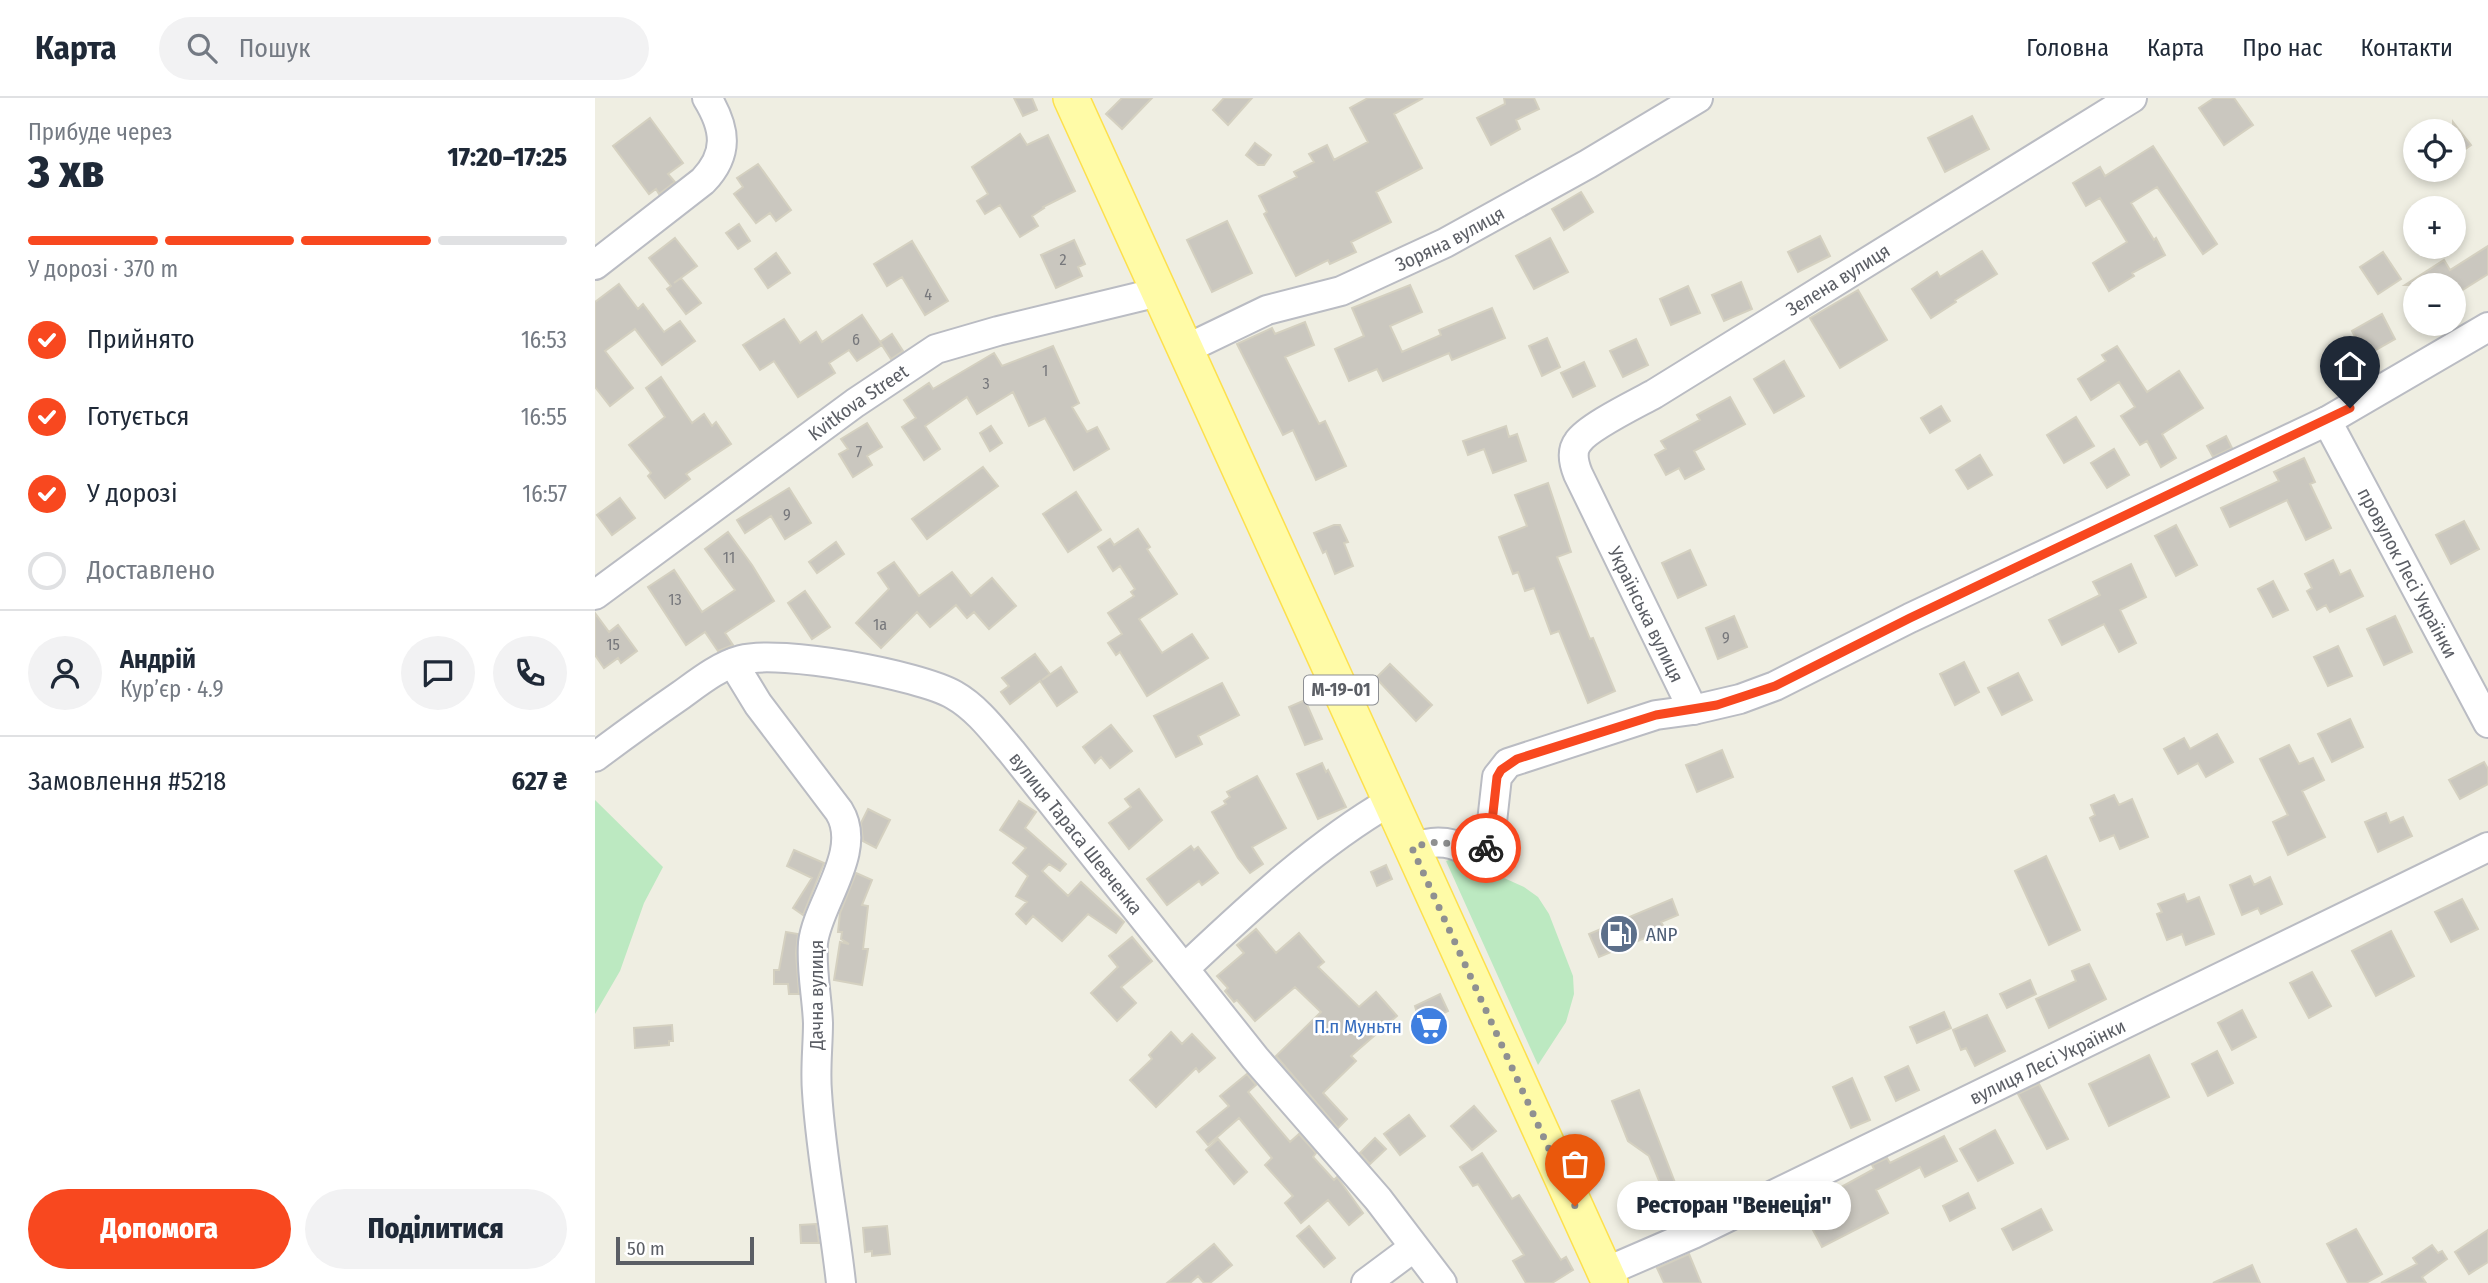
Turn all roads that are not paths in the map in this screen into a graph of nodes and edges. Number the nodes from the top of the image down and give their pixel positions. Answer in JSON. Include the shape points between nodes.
{"nodes":[{"id":1,"x":707,"y":98,"type":"edge"},
{"id":2,"x":1072,"y":98,"type":"edge"},
{"id":3,"x":1698,"y":98,"type":"edge"},
{"id":4,"x":2132,"y":98,"type":"edge"},
{"id":5,"x":595,"y":265,"type":"edge"},
{"id":6,"x":1159,"y":292,"type":"junction"},
{"id":7,"x":2488,"y":327,"type":"edge"},
{"id":8,"x":1187,"y":349,"type":"junction"},
{"id":9,"x":2327,"y":421,"type":"junction"},
{"id":10,"x":1580,"y":479,"type":"joint"},
{"id":11,"x":595,"y":595,"type":"edge"},
{"id":12,"x":733,"y":663,"type":"junction"},
{"id":13,"x":1693,"y":710,"type":"junction"},
{"id":14,"x":2488,"y":723,"type":"edge"},
{"id":15,"x":595,"y":757,"type":"edge"},
{"id":16,"x":1391,"y":801,"type":"junction"},
{"id":17,"x":2488,"y":847,"type":"edge"},
{"id":18,"x":1412,"y":848,"type":"junction"},
{"id":19,"x":1185,"y":968,"type":"junction"},
{"id":20,"x":1413,"y":1248,"type":"junction"},
{"id":21,"x":1608,"y":1277,"type":"edge"},
{"id":22,"x":841,"y":1283,"type":"edge"},
{"id":23,"x":1366,"y":1283,"type":"edge"},
{"id":24,"x":1442,"y":1283,"type":"edge"}],
"edges":[{"from":1,"to":5,"type":"street","via":[[721,129],[716,166],[695,188]]},
{"from":2,"to":6,"type":"main road","number":"М-19-01"},
{"from":3,"to":8,"type":"street","name":"Зоряна вулиця","via":[[1454,239],[1341,291],[1267,310]]},
{"from":4,"to":10,"type":"street","name":"Зелена вулиця","via":[[1586,434],[1574,450]]},
{"from":6,"to":8,"type":"main road","number":"М-19-01"},
{"from":6,"to":11,"type":"street","name":"Kvitkova Street","via":[[961,341],[925,355]]},
{"from":7,"to":9,"type":"street"},
{"from":8,"to":16,"type":"main road","number":"М-19-01"},
{"from":9,"to":13,"type":"street","via":[[1775,686]]},
{"from":9,"to":14,"type":"street","name":"провулок Лесі Українки"},
{"from":10,"to":13,"type":"street","name":"Українська вулиця"},
{"from":12,"to":15,"type":"street","name":"вулиця Тараса Шевченка"},
{"from":12,"to":19,"type":"street","name":"вулиця Тараса Шевченка","via":[[750,658],[800,659],[909,678],[957,697],[1011,751]]},
{"from":12,"to":22,"type":"street","name":"Дачна вулиця","via":[[845,824],[842,860],[816,928],[813,956],[820,1133]]},
{"from":13,"to":18,"type":"street","via":[[1656,715],[1508,763],[1497,777],[1484,858],[1443,842]]},
{"from":16,"to":18,"type":"main road","number":"М-19-01"},
{"from":16,"to":19,"type":"street","via":[[1281,881]]},
{"from":17,"to":21,"type":"street","name":"вулиця Лесі Українки"},
{"from":18,"to":21,"type":"main road","number":"М-19-01"},
{"from":19,"to":20,"type":"street","name":"вулиця Тараса Шевченка","via":[[1255,1058],[1378,1199]]},
{"from":20,"to":23,"type":"street"},
{"from":20,"to":24,"type":"street","name":"вулиця Тараса Шевченка"}]}
